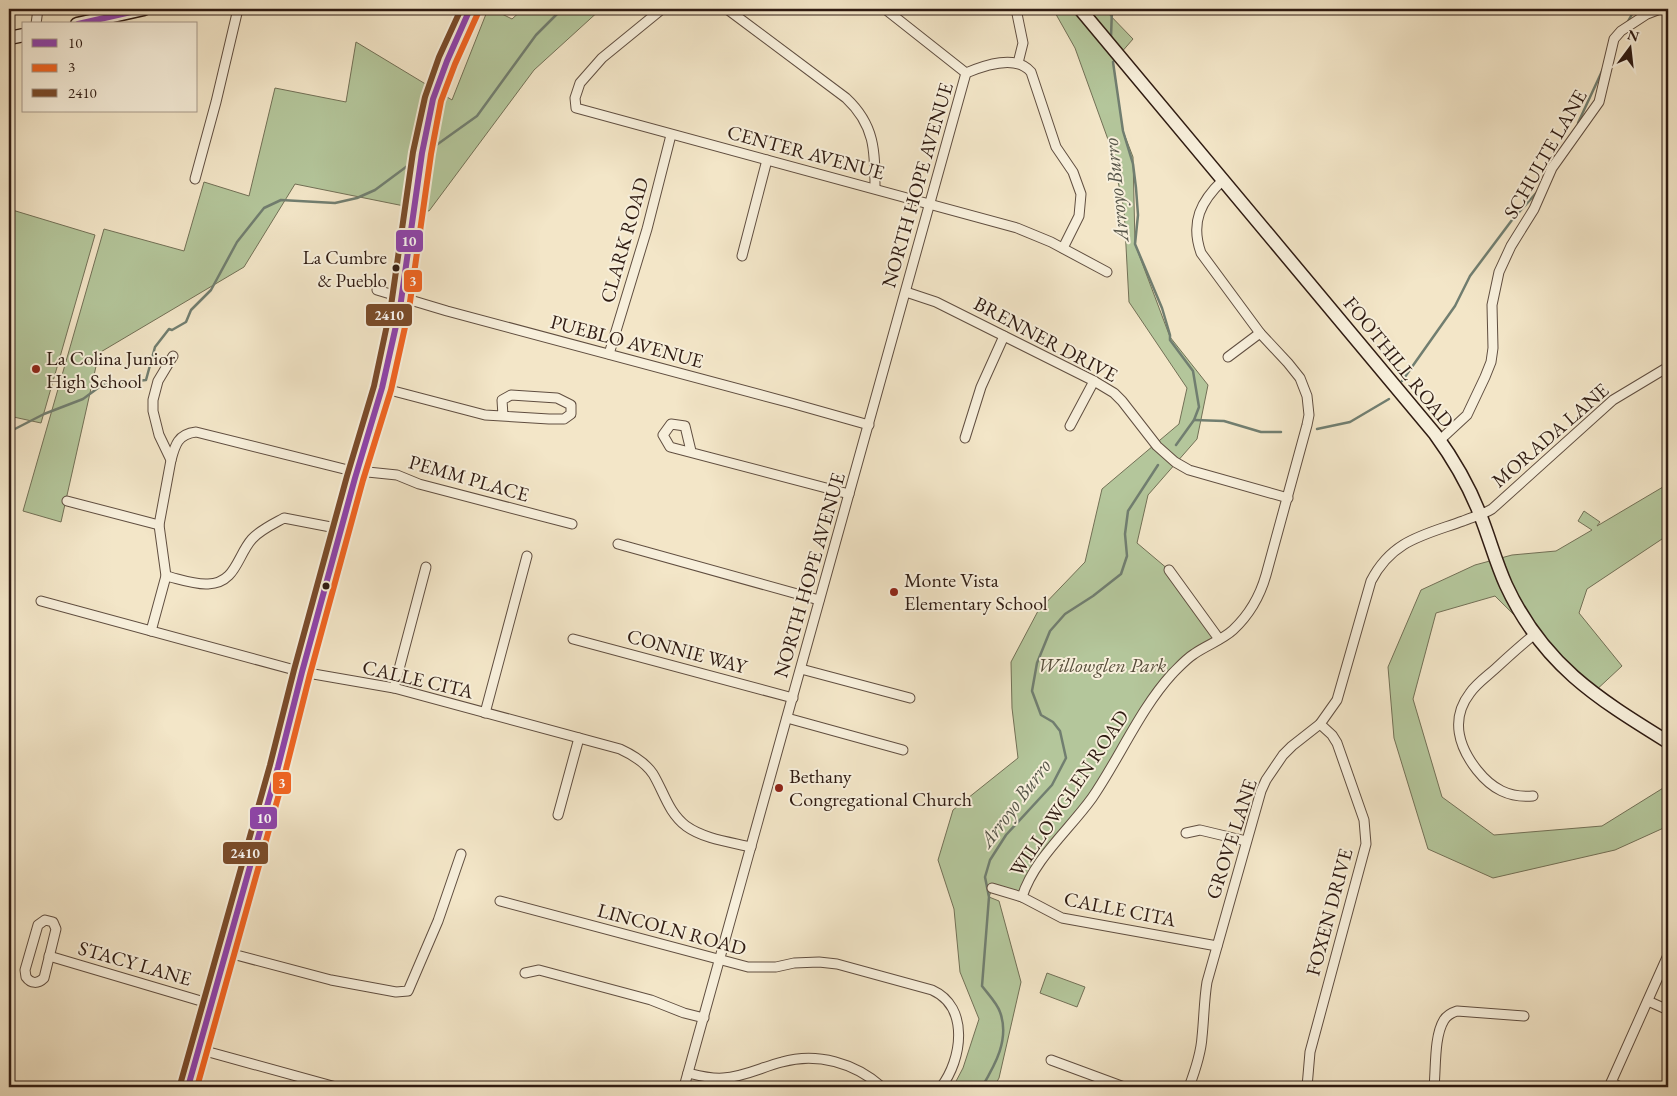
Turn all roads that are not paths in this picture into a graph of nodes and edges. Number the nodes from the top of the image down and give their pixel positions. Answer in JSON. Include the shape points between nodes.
{"nodes":[{"id":1,"x":38,"y":9,"type":"edge"},
{"id":2,"x":144,"y":9,"type":"edge"},
{"id":3,"x":238,"y":9,"type":"edge"},
{"id":4,"x":470,"y":9,"type":"edge"},
{"id":5,"x":662,"y":9,"type":"edge"},
{"id":6,"x":727,"y":9,"type":"edge"},
{"id":7,"x":885,"y":9,"type":"edge"},
{"id":8,"x":1016,"y":9,"type":"edge"},
{"id":9,"x":1080,"y":9,"type":"edge"},
{"id":10,"x":1660,"y":9,"type":"edge"},
{"id":11,"x":36,"y":22,"type":"edge"},
{"id":12,"x":85,"y":22,"type":"edge"},
{"id":13,"x":22,"y":35,"type":"edge"},
{"id":14,"x":9,"y":38,"type":"edge"},
{"id":15,"x":1018,"y":63,"type":"junction"},
{"id":16,"x":966,"y":73,"type":"junction"},
{"id":17,"x":671,"y":135,"type":"junction"},
{"id":18,"x":766,"y":160,"type":"junction"},
{"id":19,"x":195,"y":180,"type":"dead end"},
{"id":20,"x":1223,"y":180,"type":"junction"},
{"id":21,"x":875,"y":188,"type":"junction"},
{"id":22,"x":930,"y":204,"type":"junction"},
{"id":23,"x":1063,"y":248,"type":"junction"},
{"id":24,"x":742,"y":256,"type":"dead end"},
{"id":25,"x":1108,"y":272,"type":"dead end"},
{"id":26,"x":376,"y":290,"type":"dead end"},
{"id":27,"x":906,"y":292,"type":"junction"},
{"id":28,"x":402,"y":297,"type":"junction"},
{"id":29,"x":1260,"y":333,"type":"junction"},
{"id":30,"x":1004,"y":336,"type":"junction"},
{"id":31,"x":609,"y":354,"type":"junction"},
{"id":32,"x":173,"y":356,"type":"dead end"},
{"id":33,"x":1228,"y":357,"type":"dead end"},
{"id":34,"x":1668,"y":367,"type":"edge"},
{"id":35,"x":1094,"y":381,"type":"junction"},
{"id":36,"x":382,"y":388,"type":"junction"},
{"id":37,"x":503,"y":416,"type":"junction"},
{"id":38,"x":868,"y":425,"type":"junction"},
{"id":39,"x":1070,"y":426,"type":"dead end"},
{"id":40,"x":965,"y":438,"type":"dead end"},
{"id":41,"x":1440,"y":440,"type":"junction"},
{"id":42,"x":691,"y":452,"type":"dead end"},
{"id":43,"x":171,"y":460,"type":"junction"},
{"id":44,"x":357,"y":472,"type":"junction"},
{"id":45,"x":849,"y":494,"type":"junction"},
{"id":46,"x":1288,"y":498,"type":"junction"},
{"id":47,"x":67,"y":501,"type":"dead end"},
{"id":48,"x":1480,"y":515,"type":"junction"},
{"id":49,"x":572,"y":524,"type":"dead end"},
{"id":50,"x":158,"y":526,"type":"junction"},
{"id":51,"x":341,"y":529,"type":"junction"},
{"id":52,"x":618,"y":544,"type":"dead end"},
{"id":53,"x":527,"y":556,"type":"dead end"},
{"id":54,"x":426,"y":567,"type":"dead end"},
{"id":55,"x":1169,"y":570,"type":"dead end"},
{"id":56,"x":166,"y":576,"type":"junction"},
{"id":57,"x":819,"y":600,"type":"junction"},
{"id":58,"x":40,"y":601,"type":"dead end"},
{"id":59,"x":150,"y":631,"type":"junction"},
{"id":60,"x":1535,"y":634,"type":"junction"},
{"id":61,"x":573,"y":639,"type":"dead end"},
{"id":62,"x":1219,"y":639,"type":"junction"},
{"id":63,"x":801,"y":669,"type":"junction"},
{"id":64,"x":302,"y":672,"type":"junction"},
{"id":65,"x":394,"y":688,"type":"junction"},
{"id":66,"x":793,"y":698,"type":"junction"},
{"id":67,"x":910,"y":698,"type":"dead end"},
{"id":68,"x":485,"y":713,"type":"junction"},
{"id":69,"x":787,"y":718,"type":"junction"},
{"id":70,"x":1320,"y":724,"type":"junction"},
{"id":71,"x":579,"y":738,"type":"junction"},
{"id":72,"x":1668,"y":742,"type":"edge"},
{"id":73,"x":902,"y":750,"type":"dead end"},
{"id":74,"x":1533,"y":796,"type":"dead end"},
{"id":75,"x":558,"y":815,"type":"dead end"},
{"id":76,"x":1186,"y":833,"type":"dead end"},
{"id":77,"x":1246,"y":841,"type":"junction"},
{"id":78,"x":751,"y":847,"type":"junction"},
{"id":79,"x":461,"y":854,"type":"dead end"},
{"id":80,"x":992,"y":888,"type":"dead end"},
{"id":81,"x":1022,"y":897,"type":"junction"},
{"id":82,"x":500,"y":901,"type":"dead end"},
{"id":83,"x":1217,"y":946,"type":"junction"},
{"id":84,"x":225,"y":952,"type":"junction"},
{"id":85,"x":1668,"y":955,"type":"edge"},
{"id":86,"x":49,"y":956,"type":"junction"},
{"id":87,"x":720,"y":961,"type":"junction"},
{"id":88,"x":525,"y":973,"type":"dead end"},
{"id":89,"x":1648,"y":1001,"type":"junction"},
{"id":90,"x":211,"y":1004,"type":"junction"},
{"id":91,"x":1668,"y":1010,"type":"edge"},
{"id":92,"x":1524,"y":1016,"type":"dead end"},
{"id":93,"x":704,"y":1018,"type":"junction"},
{"id":94,"x":198,"y":1049,"type":"junction"},
{"id":95,"x":1051,"y":1060,"type":"dead end"},
{"id":96,"x":688,"y":1073,"type":"junction"},
{"id":97,"x":1610,"y":1085,"type":"edge"},
{"id":98,"x":188,"y":1087,"type":"edge"},
{"id":99,"x":336,"y":1087,"type":"edge"},
{"id":100,"x":684,"y":1087,"type":"edge"},
{"id":101,"x":882,"y":1087,"type":"edge"},
{"id":102,"x":941,"y":1087,"type":"edge"},
{"id":103,"x":1124,"y":1087,"type":"edge"},
{"id":104,"x":1189,"y":1087,"type":"edge"},
{"id":105,"x":1308,"y":1087,"type":"edge"},
{"id":106,"x":1434,"y":1087,"type":"edge"},
{"id":107,"x":1621,"y":1087,"type":"edge"}],
"edges":[{"from":1,"to":11,"type":"street"},
{"from":2,"to":12,"type":"street"},
{"from":3,"to":19,"type":"street"},
{"from":4,"to":28,"type":"street","via":[[433,99],[422,153]]},
{"from":5,"to":17,"type":"street","name":"CENTER AVENUE","via":[[602,58],[580,82],[575,98],[576,108]]},
{"from":6,"to":21,"type":"street","via":[[858,110],[873,143]]},
{"from":7,"to":16,"type":"street"},
{"from":8,"to":15,"type":"street","via":[[1023,43]]},
{"from":9,"to":20,"type":"street","name":"FOOTHILL ROAD"},
{"from":10,"to":41,"type":"street","name":"SCHULTE LANE","via":[[1621,31],[1614,39],[1599,102],[1552,168],[1534,210],[1499,272],[1492,305],[1493,348],[1485,377],[1467,415]]},
{"from":13,"to":14,"type":"street"},
{"from":15,"to":16,"type":"street","via":[[987,66]]},
{"from":15,"to":23,"type":"street","via":[[1031,72],[1056,147],[1078,184],[1079,216]]},
{"from":16,"to":22,"type":"street","name":"NORTH HOPE AVENUE"},
{"from":17,"to":18,"type":"street","name":"CENTER AVENUE"},
{"from":17,"to":31,"type":"street","name":"CLARK ROAD","via":[[647,229]]},
{"from":18,"to":21,"type":"street","name":"CENTER AVENUE"},
{"from":18,"to":24,"type":"street"},
{"from":20,"to":29,"type":"street","name":"WILLOWGLEN ROAD","via":[[1203,204],[1197,220],[1196,238],[1208,264]]},
{"from":20,"to":41,"type":"street","name":"FOOTHILL ROAD"},
{"from":21,"to":22,"type":"street","name":"CENTER AVENUE"},
{"from":22,"to":23,"type":"street","name":"CENTER AVENUE","via":[[1017,228]]},
{"from":22,"to":27,"type":"street","name":"NORTH HOPE AVENUE"},
{"from":23,"to":25,"type":"street","name":"CENTER AVENUE"},
{"from":26,"to":28,"type":"street","name":"PUEBLO AVENUE"},
{"from":27,"to":30,"type":"street","name":"BRENNER DRIVE","via":[[936,302]]},
{"from":27,"to":38,"type":"street","name":"NORTH HOPE AVENUE"},
{"from":28,"to":31,"type":"street","name":"PUEBLO AVENUE"},
{"from":28,"to":36,"type":"street"},
{"from":29,"to":33,"type":"street"},
{"from":29,"to":46,"type":"street","name":"WILLOWGLEN ROAD","via":[[1295,370],[1307,396],[1307,425]]},
{"from":30,"to":35,"type":"street","name":"BRENNER DRIVE"},
{"from":30,"to":40,"type":"street","via":[[981,387]]},
{"from":31,"to":38,"type":"street","name":"PUEBLO AVENUE"},
{"from":32,"to":43,"type":"street","via":[[158,381],[153,400],[159,434]]},
{"from":34,"to":48,"type":"street","name":"MORADA LANE","via":[[1613,400],[1492,509]]},
{"from":35,"to":39,"type":"street"},
{"from":35,"to":46,"type":"street","name":"BRENNER DRIVE","via":[[1122,401],[1157,446],[1175,462],[1198,473]]},
{"from":36,"to":37,"type":"street","via":[[470,412]]},
{"from":36,"to":44,"type":"street"},
{"from":37,"to":37,"type":"street","via":[[564,419],[571,414],[571,405],[557,398],[511,395],[502,400]]},
{"from":38,"to":45,"type":"street","name":"NORTH HOPE AVENUE"},
{"from":41,"to":48,"type":"street","name":"FOOTHILL ROAD","via":[[1463,477]]},
{"from":42,"to":45,"type":"street"},
{"from":43,"to":44,"type":"street","name":"PEMM PLACE","via":[[178,440],[183,435],[196,432]]},
{"from":43,"to":50,"type":"street","name":"PEMM PLACE"},
{"from":44,"to":49,"type":"street","name":"PEMM PLACE","via":[[397,475],[419,484]]},
{"from":44,"to":51,"type":"street"},
{"from":45,"to":57,"type":"street","name":"NORTH HOPE AVENUE"},
{"from":46,"to":62,"type":"street","name":"WILLOWGLEN ROAD","via":[[1257,599],[1233,630]]},
{"from":47,"to":50,"type":"street"},
{"from":48,"to":60,"type":"street","name":"FOOTHILL ROAD","via":[[1506,584]]},
{"from":48,"to":70,"type":"street","name":"GROVE LANE","via":[[1411,540],[1385,559],[1371,581],[1337,700]]},
{"from":50,"to":56,"type":"street"},
{"from":51,"to":56,"type":"street","via":[[284,518],[257,534],[234,571],[221,581],[206,584]]},
{"from":51,"to":64,"type":"street"},
{"from":52,"to":57,"type":"street"},
{"from":53,"to":68,"type":"street"},
{"from":54,"to":65,"type":"street"},
{"from":55,"to":62,"type":"street"},
{"from":56,"to":59,"type":"street"},
{"from":57,"to":63,"type":"street","name":"NORTH HOPE AVENUE"},
{"from":58,"to":59,"type":"street","name":"CALLE CITA"},
{"from":59,"to":64,"type":"street","name":"CALLE CITA"},
{"from":60,"to":72,"type":"street","name":"FOOTHILL ROAD","via":[[1562,666],[1589,690]]},
{"from":60,"to":74,"type":"street","via":[[1471,691],[1462,705],[1458,725],[1463,749],[1487,782],[1514,796]]},
{"from":61,"to":66,"type":"street","name":"CONNIE WAY"},
{"from":62,"to":81,"type":"street","name":"WILLOWGLEN ROAD","via":[[1183,663],[1156,694],[1093,797],[1039,864]]},
{"from":63,"to":66,"type":"street","name":"NORTH HOPE AVENUE"},
{"from":63,"to":67,"type":"street"},
{"from":64,"to":65,"type":"street","name":"CALLE CITA"},
{"from":64,"to":84,"type":"street","via":[[252,866]]},
{"from":65,"to":68,"type":"street","name":"CALLE CITA"},
{"from":66,"to":69,"type":"street","name":"NORTH HOPE AVENUE"},
{"from":68,"to":71,"type":"street","name":"CALLE CITA"},
{"from":69,"to":73,"type":"street"},
{"from":69,"to":78,"type":"street","name":"NORTH HOPE AVENUE"},
{"from":70,"to":77,"type":"street","name":"GROVE LANE","via":[[1292,746],[1275,765],[1261,792]]},
{"from":70,"to":105,"type":"street","name":"FOXEN DRIVE","via":[[1337,743],[1364,820],[1366,844],[1310,1052]]},
{"from":71,"to":75,"type":"street"},
{"from":71,"to":78,"type":"street","name":"CALLE CITA","via":[[620,749],[636,757],[652,774],[676,816],[692,829]]},
{"from":76,"to":77,"type":"street","via":[[1200,830]]},
{"from":77,"to":83,"type":"street","name":"GROVE LANE"},
{"from":78,"to":87,"type":"street","name":"NORTH HOPE AVENUE"},
{"from":79,"to":84,"type":"street","via":[[438,921],[408,991],[396,992],[331,980]]},
{"from":80,"to":81,"type":"street","name":"CALLE CITA"},
{"from":81,"to":83,"type":"street","name":"CALLE CITA","via":[[1062,918]]},
{"from":82,"to":87,"type":"street","name":"LINCOLN ROAD"},
{"from":83,"to":104,"type":"street","name":"GROVE LANE","via":[[1205,996],[1200,1053]]},
{"from":84,"to":90,"type":"street"},
{"from":85,"to":89,"type":"street"},
{"from":86,"to":86,"type":"street","name":"STACY LANE","via":[[56,929],[53,922],[45,920],[38,925],[26,970],[28,980],[37,983],[44,978]]},
{"from":86,"to":90,"type":"street","name":"STACY LANE"},
{"from":87,"to":93,"type":"street","name":"NORTH HOPE AVENUE"},
{"from":87,"to":102,"type":"street","name":"LINCOLN ROAD","via":[[748,968],[808,961],[837,964],[936,992],[952,1008],[959,1042],[956,1062]]},
{"from":88,"to":93,"type":"street","via":[[540,970]]},
{"from":89,"to":91,"type":"street"},
{"from":89,"to":97,"type":"street"},
{"from":90,"to":94,"type":"street"},
{"from":92,"to":106,"type":"street","via":[[1457,1011],[1448,1015],[1442,1022],[1439,1035]]},
{"from":93,"to":96,"type":"street","name":"NORTH HOPE AVENUE"},
{"from":94,"to":98,"type":"street"},
{"from":94,"to":99,"type":"street"},
{"from":95,"to":103,"type":"street"},
{"from":96,"to":100,"type":"street","name":"NORTH HOPE AVENUE"},
{"from":96,"to":101,"type":"street","via":[[723,1078],[792,1060],[822,1059],[862,1072]]},
{"from":97,"to":107,"type":"street"}]}
